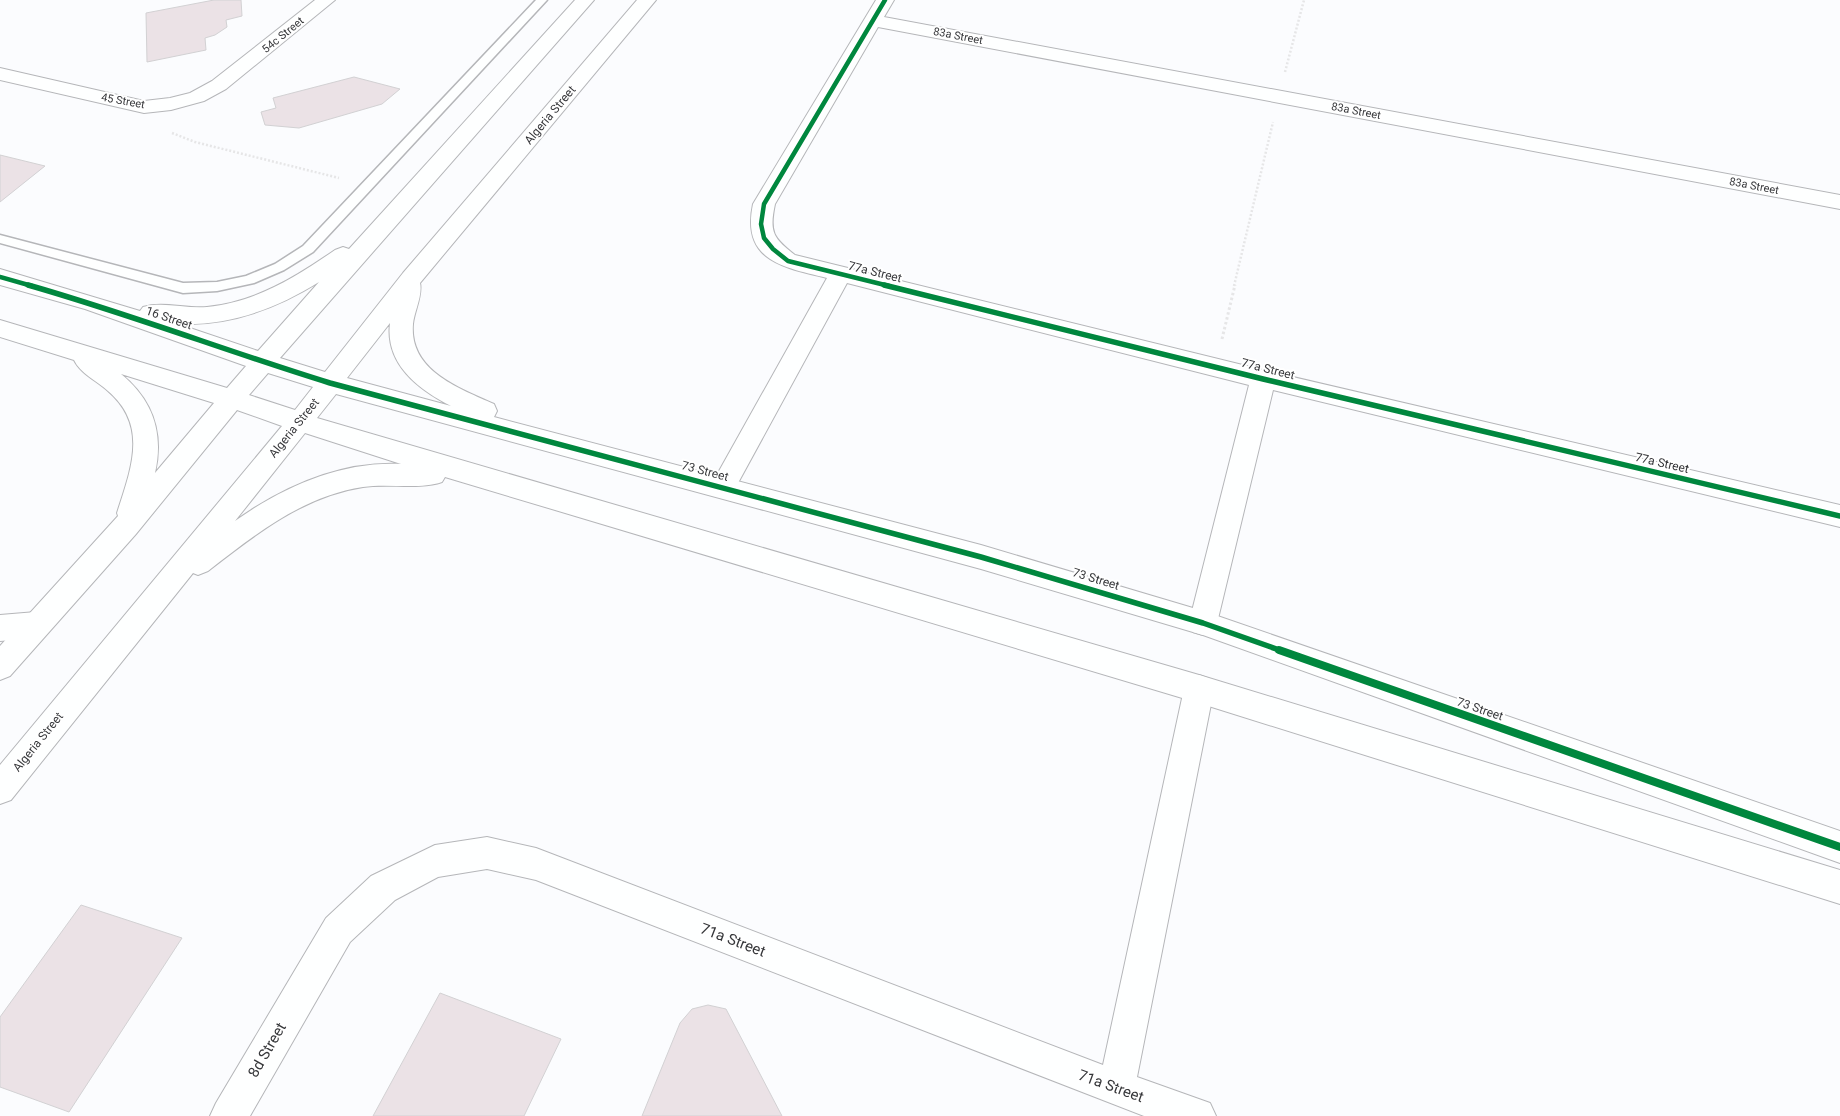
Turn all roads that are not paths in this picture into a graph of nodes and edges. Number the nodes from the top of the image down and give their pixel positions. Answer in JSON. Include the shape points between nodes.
{"nodes":[{"id":1,"x":326,"y":0,"type":"edge"},
{"id":2,"x":542,"y":0,"type":"edge"},
{"id":3,"x":585,"y":0,"type":"edge"},
{"id":4,"x":647,"y":0,"type":"edge"},
{"id":5,"x":885,"y":0,"type":"edge"},
{"id":6,"x":872,"y":20,"type":"junction"},
{"id":7,"x":240,"y":70,"type":"joint"},
{"id":8,"x":0,"y":74,"type":"edge"},
{"id":9,"x":1840,"y":202,"type":"edge"},
{"id":10,"x":385,"y":226,"type":"junction"},
{"id":11,"x":0,"y":239,"type":"edge"},
{"id":12,"x":840,"y":275,"type":"junction"},
{"id":13,"x":0,"y":277,"type":"edge"},
{"id":14,"x":411,"y":279,"type":"junction"},
{"id":15,"x":92,"y":303,"type":"junction"},
{"id":16,"x":0,"y":328,"type":"edge"},
{"id":17,"x":74,"y":350,"type":"junction"},
{"id":18,"x":262,"y":362,"type":"junction"},
{"id":19,"x":1263,"y":379,"type":"junction"},
{"id":20,"x":330,"y":383,"type":"junction"},
{"id":21,"x":231,"y":399,"type":"junction"},
{"id":22,"x":299,"y":423,"type":"junction"},
{"id":23,"x":542,"y":438,"type":"junction"},
{"id":24,"x":484,"y":479,"type":"junction"},
{"id":25,"x":723,"y":487,"type":"junction"},
{"id":26,"x":1840,"y":516,"type":"edge"},
{"id":27,"x":126,"y":526,"type":"junction"},
{"id":28,"x":159,"y":593,"type":"junction"},
{"id":29,"x":1203,"y":623,"type":"junction"},
{"id":30,"x":36,"y":625,"type":"junction"},
{"id":31,"x":0,"y":628,"type":"edge"},
{"id":32,"x":0,"y":667,"type":"edge"},
{"id":33,"x":1199,"y":689,"type":"junction"},
{"id":34,"x":0,"y":789,"type":"edge"},
{"id":35,"x":1840,"y":847,"type":"edge"},
{"id":36,"x":1840,"y":887,"type":"edge"},
{"id":37,"x":305,"y":983,"type":"joint"},
{"id":38,"x":1116,"y":1088,"type":"junction"},
{"id":39,"x":229,"y":1116,"type":"edge"},
{"id":40,"x":1197,"y":1116,"type":"edge"}],
"edges":[{"from":1,"to":7,"type":"street","name":"54c Street"},
{"from":2,"to":11,"type":"lane","via":[[308,249],[290,262],[254,278],[204,289],[183,288]]},
{"from":3,"to":10,"type":"street"},
{"from":4,"to":14,"type":"street","name":"Algeria Street"},
{"from":5,"to":6,"type":"street","name":"77a Street"},
{"from":6,"to":9,"type":"street","name":"83a Street"},
{"from":6,"to":12,"type":"street","name":"77a Street","via":[[778,178],[764,204],[759,225],[768,245],[788,261]]},
{"from":7,"to":8,"type":"street","name":"45 Street","via":[[197,97],[144,107]]},
{"from":10,"to":15,"type":"street","via":[[296,288],[244,310],[188,317]]},
{"from":10,"to":18,"type":"street"},
{"from":12,"to":19,"type":"street","name":"77a Street"},
{"from":12,"to":25,"type":"street"},
{"from":13,"to":15,"type":"street","name":"16 Street"},
{"from":14,"to":20,"type":"street","name":"Algeria Street"},
{"from":14,"to":23,"type":"street","via":[[401,331],[404,350],[413,367],[428,382]]},
{"from":15,"to":18,"type":"street","name":"16 Street"},
{"from":16,"to":17,"type":"street"},
{"from":17,"to":21,"type":"street"},
{"from":17,"to":27,"type":"street","via":[[133,401],[143,418],[148,436],[146,456]]},
{"from":18,"to":20,"type":"street","name":"16 Street"},
{"from":18,"to":21,"type":"street"},
{"from":19,"to":26,"type":"street","name":"77a Street"},
{"from":19,"to":29,"type":"street"},
{"from":20,"to":22,"type":"street","name":"Algeria Street"},
{"from":20,"to":23,"type":"street","name":"73 Street"},
{"from":21,"to":22,"type":"street"},
{"from":21,"to":27,"type":"street"},
{"from":22,"to":24,"type":"street"},
{"from":22,"to":28,"type":"street","name":"Algeria Street"},
{"from":23,"to":25,"type":"street","name":"73 Street"},
{"from":24,"to":28,"type":"street","via":[[389,473],[358,476],[328,484],[263,514]]},
{"from":24,"to":33,"type":"street"},
{"from":25,"to":29,"type":"street","name":"73 Street","via":[[981,557]]},
{"from":27,"to":30,"type":"street"},
{"from":28,"to":34,"type":"street","name":"Algeria Street"},
{"from":29,"to":35,"type":"street","name":"73 Street"},
{"from":30,"to":31,"type":"street"},
{"from":30,"to":32,"type":"street"},
{"from":33,"to":36,"type":"street"},
{"from":33,"to":38,"type":"street"},
{"from":37,"to":38,"type":"street","name":"71a Street","via":[[338,930],[383,888],[435,861],[488,853],[536,864]]},
{"from":37,"to":39,"type":"street","name":"8d Street"},
{"from":38,"to":40,"type":"street","name":"71a Street"}]}
